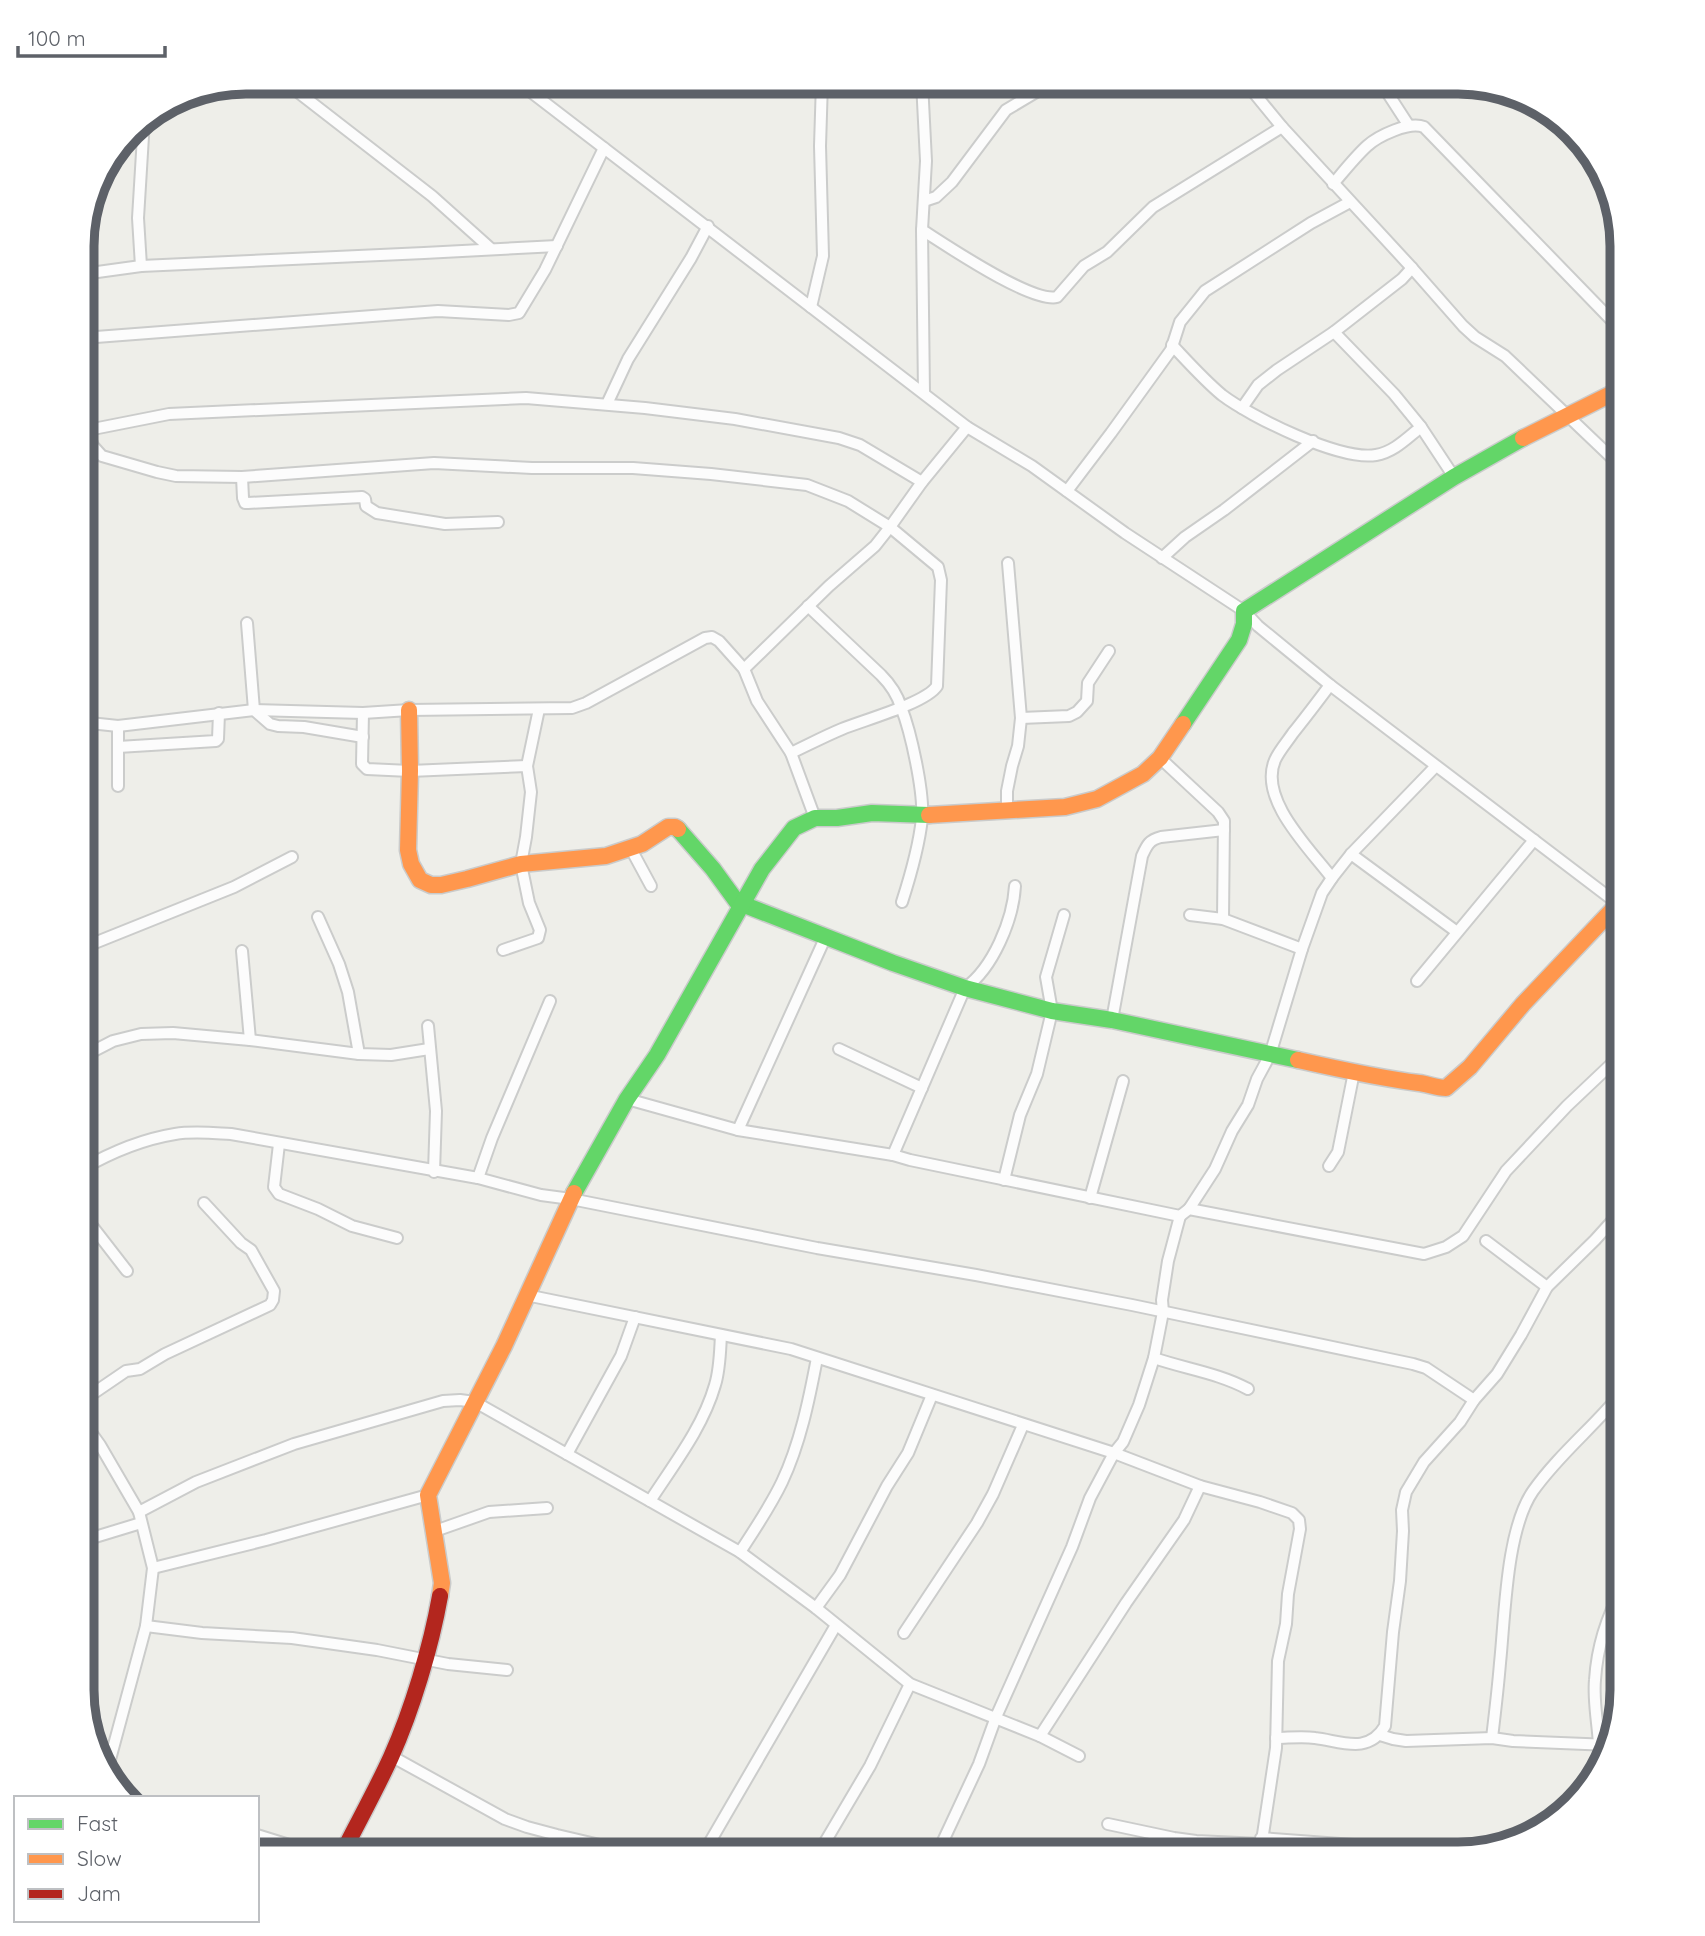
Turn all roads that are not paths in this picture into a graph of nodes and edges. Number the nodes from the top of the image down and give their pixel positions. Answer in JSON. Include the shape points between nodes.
{"nodes":[{"id":1,"x":302,"y":95,"type":"edge"},
{"id":2,"x":535,"y":95,"type":"edge"},
{"id":3,"x":822,"y":95,"type":"edge"},
{"id":4,"x":921,"y":95,"type":"edge"},
{"id":5,"x":1031,"y":95,"type":"edge"},
{"id":6,"x":1256,"y":95,"type":"edge"},
{"id":7,"x":1388,"y":95,"type":"edge"},
{"id":8,"x":1409,"y":125,"type":"junction"},
{"id":9,"x":1282,"y":127,"type":"junction"},
{"id":10,"x":143,"y":135,"type":"edge"},
{"id":11,"x":604,"y":148,"type":"junction"},
{"id":12,"x":1333,"y":184,"type":"junction"},
{"id":13,"x":925,"y":201,"type":"junction"},
{"id":14,"x":1350,"y":202,"type":"junction"},
{"id":15,"x":708,"y":226,"type":"junction"},
{"id":16,"x":922,"y":230,"type":"junction"},
{"id":17,"x":557,"y":246,"type":"junction"},
{"id":18,"x":490,"y":248,"type":"junction"},
{"id":19,"x":141,"y":266,"type":"junction"},
{"id":20,"x":1412,"y":268,"type":"junction"},
{"id":21,"x":95,"y":272,"type":"edge"},
{"id":22,"x":811,"y":307,"type":"junction"},
{"id":23,"x":1610,"y":319,"type":"edge"},
{"id":24,"x":1334,"y":332,"type":"junction"},
{"id":25,"x":95,"y":337,"type":"edge"},
{"id":26,"x":1172,"y":345,"type":"junction"},
{"id":27,"x":924,"y":393,"type":"junction"},
{"id":28,"x":1610,"y":394,"type":"edge"},
{"id":29,"x":607,"y":404,"type":"junction"},
{"id":30,"x":1242,"y":408,"type":"junction"},
{"id":31,"x":1567,"y":416,"type":"junction"},
{"id":32,"x":967,"y":427,"type":"junction"},
{"id":33,"x":1421,"y":427,"type":"junction"},
{"id":34,"x":95,"y":428,"type":"edge"},
{"id":35,"x":1313,"y":441,"type":"junction"},
{"id":36,"x":95,"y":448,"type":"edge"},
{"id":37,"x":1610,"y":456,"type":"edge"},
{"id":38,"x":242,"y":477,"type":"junction"},
{"id":39,"x":1454,"y":477,"type":"junction"},
{"id":40,"x":922,"y":482,"type":"junction"},
{"id":41,"x":1067,"y":491,"type":"junction"},
{"id":42,"x":498,"y":522,"type":"dead end"},
{"id":43,"x":890,"y":527,"type":"junction"},
{"id":44,"x":1163,"y":558,"type":"junction"},
{"id":45,"x":1008,"y":563,"type":"dead end"},
{"id":46,"x":808,"y":606,"type":"junction"},
{"id":47,"x":1244,"y":611,"type":"junction"},
{"id":48,"x":247,"y":623,"type":"dead end"},
{"id":49,"x":1109,"y":651,"type":"dead end"},
{"id":50,"x":744,"y":669,"type":"junction"},
{"id":51,"x":1330,"y":685,"type":"junction"},
{"id":52,"x":901,"y":707,"type":"junction"},
{"id":53,"x":539,"y":709,"type":"junction"},
{"id":54,"x":254,"y":710,"type":"junction"},
{"id":55,"x":409,"y":710,"type":"junction"},
{"id":56,"x":303,"y":712,"type":"junction"},
{"id":57,"x":219,"y":713,"type":"junction"},
{"id":58,"x":363,"y":713,"type":"junction"},
{"id":59,"x":1021,"y":718,"type":"junction"},
{"id":60,"x":164,"y":720,"type":"junction"},
{"id":61,"x":95,"y":723,"type":"edge"},
{"id":62,"x":141,"y":723,"type":"junction"},
{"id":63,"x":118,"y":726,"type":"junction"},
{"id":64,"x":304,"y":727,"type":"junction"},
{"id":65,"x":363,"y":737,"type":"junction"},
{"id":66,"x":167,"y":744,"type":"junction"},
{"id":67,"x":145,"y":746,"type":"junction"},
{"id":68,"x":118,"y":747,"type":"junction"},
{"id":69,"x":791,"y":753,"type":"junction"},
{"id":70,"x":1160,"y":758,"type":"junction"},
{"id":71,"x":527,"y":766,"type":"junction"},
{"id":72,"x":1435,"y":767,"type":"junction"},
{"id":73,"x":410,"y":771,"type":"junction"},
{"id":74,"x":118,"y":786,"type":"dead end"},
{"id":75,"x":1007,"y":809,"type":"junction"},
{"id":76,"x":922,"y":815,"type":"junction"},
{"id":77,"x":815,"y":818,"type":"junction"},
{"id":78,"x":1224,"y":830,"type":"junction"},
{"id":79,"x":1534,"y":840,"type":"junction"},
{"id":80,"x":631,"y":849,"type":"junction"},
{"id":81,"x":1352,"y":854,"type":"junction"},
{"id":82,"x":292,"y":857,"type":"dead end"},
{"id":83,"x":521,"y":864,"type":"junction"},
{"id":84,"x":1332,"y":878,"type":"junction"},
{"id":85,"x":651,"y":886,"type":"dead end"},
{"id":86,"x":1016,"y":886,"type":"dead end"},
{"id":87,"x":1610,"y":898,"type":"edge"},
{"id":88,"x":902,"y":902,"type":"dead end"},
{"id":89,"x":742,"y":904,"type":"junction"},
{"id":90,"x":1064,"y":915,"type":"dead end"},
{"id":91,"x":1190,"y":915,"type":"dead end"},
{"id":92,"x":318,"y":917,"type":"dead end"},
{"id":93,"x":1610,"y":917,"type":"edge"},
{"id":94,"x":1223,"y":919,"type":"junction"},
{"id":95,"x":1457,"y":932,"type":"junction"},
{"id":96,"x":826,"y":936,"type":"junction"},
{"id":97,"x":95,"y":943,"type":"edge"},
{"id":98,"x":1302,"y":949,"type":"junction"},
{"id":99,"x":503,"y":950,"type":"dead end"},
{"id":100,"x":242,"y":951,"type":"dead end"},
{"id":101,"x":1417,"y":981,"type":"dead end"},
{"id":102,"x":965,"y":988,"type":"junction"},
{"id":103,"x":550,"y":1001,"type":"dead end"},
{"id":104,"x":1052,"y":1011,"type":"junction"},
{"id":105,"x":1112,"y":1020,"type":"junction"},
{"id":106,"x":428,"y":1026,"type":"dead end"},
{"id":107,"x":250,"y":1040,"type":"junction"},
{"id":108,"x":429,"y":1049,"type":"junction"},
{"id":109,"x":839,"y":1049,"type":"dead end"},
{"id":110,"x":94,"y":1051,"type":"edge"},
{"id":111,"x":359,"y":1054,"type":"junction"},
{"id":112,"x":1270,"y":1055,"type":"junction"},
{"id":113,"x":1610,"y":1066,"type":"edge"},
{"id":114,"x":1354,"y":1072,"type":"junction"},
{"id":115,"x":1123,"y":1081,"type":"dead end"},
{"id":116,"x":922,"y":1088,"type":"junction"},
{"id":117,"x":627,"y":1099,"type":"junction"},
{"id":118,"x":738,"y":1130,"type":"junction"},
{"id":119,"x":279,"y":1144,"type":"junction"},
{"id":120,"x":893,"y":1155,"type":"junction"},
{"id":121,"x":94,"y":1162,"type":"edge"},
{"id":122,"x":1329,"y":1166,"type":"dead end"},
{"id":123,"x":434,"y":1172,"type":"junction"},
{"id":124,"x":478,"y":1178,"type":"junction"},
{"id":125,"x":1004,"y":1180,"type":"junction"},
{"id":126,"x":1090,"y":1198,"type":"junction"},
{"id":127,"x":571,"y":1199,"type":"junction"},
{"id":128,"x":204,"y":1203,"type":"dead end"},
{"id":129,"x":1185,"y":1213,"type":"junction"},
{"id":130,"x":1610,"y":1223,"type":"edge"},
{"id":131,"x":94,"y":1229,"type":"edge"},
{"id":132,"x":397,"y":1238,"type":"dead end"},
{"id":133,"x":1486,"y":1241,"type":"dead end"},
{"id":134,"x":127,"y":1271,"type":"dead end"},
{"id":135,"x":1547,"y":1287,"type":"junction"},
{"id":136,"x":526,"y":1295,"type":"junction"},
{"id":137,"x":1163,"y":1312,"type":"junction"},
{"id":138,"x":635,"y":1317,"type":"junction"},
{"id":139,"x":721,"y":1335,"type":"junction"},
{"id":140,"x":1154,"y":1357,"type":"junction"},
{"id":141,"x":817,"y":1358,"type":"junction"},
{"id":142,"x":1248,"y":1389,"type":"dead end"},
{"id":143,"x":94,"y":1393,"type":"edge"},
{"id":144,"x":932,"y":1395,"type":"junction"},
{"id":145,"x":1474,"y":1400,"type":"junction"},
{"id":146,"x":475,"y":1402,"type":"junction"},
{"id":147,"x":1610,"y":1407,"type":"edge"},
{"id":148,"x":1023,"y":1425,"type":"junction"},
{"id":149,"x":94,"y":1437,"type":"edge"},
{"id":150,"x":1114,"y":1453,"type":"junction"},
{"id":151,"x":567,"y":1454,"type":"junction"},
{"id":152,"x":1200,"y":1486,"type":"junction"},
{"id":153,"x":428,"y":1495,"type":"junction"},
{"id":154,"x":650,"y":1500,"type":"junction"},
{"id":155,"x":547,"y":1508,"type":"dead end"},
{"id":156,"x":140,"y":1517,"type":"junction"},
{"id":157,"x":435,"y":1531,"type":"junction"},
{"id":158,"x":94,"y":1536,"type":"edge"},
{"id":159,"x":740,"y":1552,"type":"junction"},
{"id":160,"x":153,"y":1568,"type":"junction"},
{"id":161,"x":816,"y":1608,"type":"junction"},
{"id":162,"x":1610,"y":1615,"type":"edge"},
{"id":163,"x":836,"y":1625,"type":"junction"},
{"id":164,"x":146,"y":1626,"type":"junction"},
{"id":165,"x":904,"y":1633,"type":"dead end"},
{"id":166,"x":425,"y":1660,"type":"junction"},
{"id":167,"x":507,"y":1670,"type":"dead end"},
{"id":168,"x":910,"y":1684,"type":"junction"},
{"id":169,"x":996,"y":1717,"type":"junction"},
{"id":170,"x":1380,"y":1735,"type":"junction"},
{"id":171,"x":1040,"y":1736,"type":"junction"},
{"id":172,"x":1603,"y":1736,"type":"edge"},
{"id":173,"x":1276,"y":1738,"type":"junction"},
{"id":174,"x":1492,"y":1738,"type":"junction"},
{"id":175,"x":1600,"y":1745,"type":"edge"},
{"id":176,"x":110,"y":1756,"type":"edge"},
{"id":177,"x":391,"y":1756,"type":"junction"},
{"id":178,"x":1079,"y":1756,"type":"dead end"},
{"id":179,"x":1108,"y":1824,"type":"dead end"},
{"id":180,"x":259,"y":1836,"type":"edge"},
{"id":181,"x":279,"y":1842,"type":"edge"},
{"id":182,"x":348,"y":1842,"type":"edge"},
{"id":183,"x":588,"y":1842,"type":"edge"},
{"id":184,"x":710,"y":1842,"type":"edge"},
{"id":185,"x":825,"y":1842,"type":"edge"},
{"id":186,"x":943,"y":1842,"type":"edge"},
{"id":187,"x":1215,"y":1842,"type":"edge"},
{"id":188,"x":1261,"y":1842,"type":"edge"}],
"edges":[{"from":1,"to":18,"type":"street","via":[[432,196]]},
{"from":2,"to":11,"type":"street"},
{"from":3,"to":22,"type":"street","via":[[823,256]]},
{"from":4,"to":13,"type":"street"},
{"from":5,"to":13,"type":"street","via":[[1006,110],[952,182]]},
{"from":6,"to":9,"type":"street"},
{"from":7,"to":8,"type":"street"},
{"from":8,"to":12,"type":"street","via":[[1368,144]]},
{"from":8,"to":23,"type":"street","via":[[1424,127]]},
{"from":9,"to":12,"type":"street"},
{"from":9,"to":16,"type":"street","via":[[1153,207],[1053,298],[1009,282]]},
{"from":10,"to":19,"type":"street","via":[[138,218]]},
{"from":11,"to":15,"type":"street"},
{"from":11,"to":17,"type":"street"},
{"from":12,"to":14,"type":"street"},
{"from":13,"to":16,"type":"street"},
{"from":14,"to":20,"type":"street"},
{"from":14,"to":26,"type":"street","via":[[1205,291],[1180,321]]},
{"from":15,"to":22,"type":"street"},
{"from":15,"to":29,"type":"street","via":[[628,359]]},
{"from":16,"to":27,"type":"street"},
{"from":17,"to":18,"type":"street"},
{"from":17,"to":25,"type":"street","via":[[519,313],[509,315],[438,311]]},
{"from":18,"to":19,"type":"street"},
{"from":19,"to":21,"type":"street"},
{"from":20,"to":24,"type":"street"},
{"from":20,"to":31,"type":"street","via":[[1463,326],[1505,356]]},
{"from":22,"to":27,"type":"street"},
{"from":24,"to":30,"type":"street","via":[[1258,385]]},
{"from":24,"to":33,"type":"street"},
{"from":26,"to":30,"type":"street"},
{"from":26,"to":41,"type":"street"},
{"from":27,"to":32,"type":"street"},
{"from":28,"to":31,"type":"street"},
{"from":29,"to":34,"type":"street","via":[[526,398],[169,414]]},
{"from":29,"to":40,"type":"street","via":[[785,426],[839,438],[860,445]]},
{"from":30,"to":35,"type":"street"},
{"from":31,"to":37,"type":"street"},
{"from":31,"to":39,"type":"street"},
{"from":32,"to":40,"type":"street"},
{"from":32,"to":41,"type":"street"},
{"from":33,"to":35,"type":"street","via":[[1395,448],[1375,455],[1336,451]]},
{"from":33,"to":39,"type":"street"},
{"from":35,"to":44,"type":"street"},
{"from":36,"to":38,"type":"street","via":[[102,456],[176,476]]},
{"from":38,"to":42,"type":"street","via":[[245,503],[362,497],[377,513],[445,524]]},
{"from":38,"to":43,"type":"street","via":[[434,463],[711,474],[807,485],[848,501]]},
{"from":39,"to":47,"type":"street"},
{"from":40,"to":43,"type":"street"},
{"from":41,"to":44,"type":"street"},
{"from":43,"to":46,"type":"street"},
{"from":43,"to":52,"type":"street","via":[[940,573],[937,686],[926,697]]},
{"from":44,"to":47,"type":"street"},
{"from":45,"to":59,"type":"street"},
{"from":46,"to":50,"type":"street"},
{"from":46,"to":52,"type":"street","via":[[890,684]]},
{"from":47,"to":51,"type":"street"},
{"from":47,"to":70,"type":"street","via":[[1239,640]]},
{"from":48,"to":54,"type":"street"},
{"from":49,"to":59,"type":"street","via":[[1088,683],[1087,701],[1077,712]]},
{"from":50,"to":53,"type":"street","via":[[719,641],[705,638],[586,703]]},
{"from":50,"to":69,"type":"street","via":[[757,701]]},
{"from":51,"to":72,"type":"street"},
{"from":51,"to":84,"type":"street","via":[[1275,759],[1271,772],[1272,790],[1280,807]]},
{"from":52,"to":69,"type":"street"},
{"from":52,"to":76,"type":"street","via":[[918,776]]},
{"from":53,"to":55,"type":"street"},
{"from":53,"to":71,"type":"street"},
{"from":54,"to":56,"type":"street"},
{"from":54,"to":57,"type":"street"},
{"from":54,"to":64,"type":"street","via":[[270,724]]},
{"from":55,"to":58,"type":"street"},
{"from":55,"to":73,"type":"street"},
{"from":56,"to":58,"type":"street"},
{"from":56,"to":64,"type":"street"},
{"from":57,"to":60,"type":"street"},
{"from":57,"to":66,"type":"street","via":[[218,739]]},
{"from":58,"to":65,"type":"street"},
{"from":59,"to":75,"type":"street"},
{"from":60,"to":62,"type":"street"},
{"from":60,"to":66,"type":"street"},
{"from":61,"to":63,"type":"street"},
{"from":62,"to":63,"type":"street"},
{"from":62,"to":67,"type":"street"},
{"from":63,"to":68,"type":"street"},
{"from":64,"to":65,"type":"street"},
{"from":65,"to":73,"type":"street","via":[[362,764],[367,769]]},
{"from":66,"to":67,"type":"street"},
{"from":67,"to":68,"type":"street"},
{"from":68,"to":74,"type":"street"},
{"from":69,"to":77,"type":"street"},
{"from":70,"to":75,"type":"street","via":[[1143,774],[1097,799],[1065,807]]},
{"from":70,"to":78,"type":"street","via":[[1218,812]]},
{"from":71,"to":73,"type":"street"},
{"from":71,"to":83,"type":"street","via":[[531,792]]},
{"from":72,"to":79,"type":"street"},
{"from":72,"to":81,"type":"street"},
{"from":73,"to":83,"type":"street","via":[[408,850],[420,880],[441,886]]},
{"from":75,"to":76,"type":"street"},
{"from":76,"to":77,"type":"street"},
{"from":76,"to":88,"type":"street"},
{"from":77,"to":89,"type":"street","via":[[794,828]]},
{"from":78,"to":94,"type":"street"},
{"from":78,"to":105,"type":"street","via":[[1161,837],[1146,846]]},
{"from":79,"to":87,"type":"street"},
{"from":79,"to":95,"type":"street"},
{"from":80,"to":83,"type":"street","via":[[606,856]]},
{"from":80,"to":85,"type":"street"},
{"from":80,"to":89,"type":"street","via":[[663,829],[675,827]]},
{"from":81,"to":84,"type":"street"},
{"from":81,"to":95,"type":"street"},
{"from":82,"to":97,"type":"street","via":[[234,887]]},
{"from":83,"to":99,"type":"street","via":[[540,934]]},
{"from":84,"to":98,"type":"street"},
{"from":86,"to":102,"type":"street","via":[[1004,934],[975,982]]},
{"from":89,"to":96,"type":"street"},
{"from":89,"to":117,"type":"street"},
{"from":90,"to":104,"type":"street","via":[[1046,977]]},
{"from":91,"to":94,"type":"street"},
{"from":92,"to":111,"type":"street","via":[[340,964]]},
{"from":93,"to":114,"type":"street","via":[[1523,1004],[1471,1067],[1446,1088]]},
{"from":94,"to":98,"type":"street"},
{"from":95,"to":101,"type":"street"},
{"from":96,"to":102,"type":"street"},
{"from":96,"to":118,"type":"street"},
{"from":98,"to":112,"type":"street"},
{"from":100,"to":107,"type":"street"},
{"from":102,"to":104,"type":"street"},
{"from":102,"to":116,"type":"street"},
{"from":103,"to":124,"type":"street"},
{"from":104,"to":105,"type":"street"},
{"from":104,"to":125,"type":"street"},
{"from":105,"to":112,"type":"street"},
{"from":106,"to":108,"type":"street"},
{"from":107,"to":110,"type":"street","via":[[141,1034]]},
{"from":107,"to":111,"type":"street"},
{"from":108,"to":111,"type":"street"},
{"from":108,"to":123,"type":"street","via":[[436,1111]]},
{"from":109,"to":116,"type":"street"},
{"from":112,"to":114,"type":"street"},
{"from":112,"to":129,"type":"street","via":[[1215,1169]]},
{"from":113,"to":129,"type":"street","via":[[1506,1171],[1463,1236],[1446,1247],[1424,1254]]},
{"from":114,"to":122,"type":"street","via":[[1338,1152]]},
{"from":115,"to":126,"type":"street"},
{"from":116,"to":120,"type":"street"},
{"from":117,"to":118,"type":"street"},
{"from":117,"to":127,"type":"street"},
{"from":118,"to":120,"type":"street"},
{"from":119,"to":121,"type":"street","via":[[231,1134],[175,1134]]},
{"from":119,"to":123,"type":"street"},
{"from":119,"to":132,"type":"street","via":[[274,1187],[279,1194],[352,1226]]},
{"from":120,"to":125,"type":"street"},
{"from":123,"to":124,"type":"street"},
{"from":124,"to":127,"type":"street"},
{"from":125,"to":126,"type":"street"},
{"from":126,"to":129,"type":"street"},
{"from":127,"to":136,"type":"street"},
{"from":127,"to":137,"type":"street"},
{"from":128,"to":143,"type":"street","via":[[251,1250],[274,1291],[273,1300],[139,1369],[126,1371]]},
{"from":129,"to":137,"type":"street","via":[[1168,1262]]},
{"from":130,"to":135,"type":"street"},
{"from":131,"to":134,"type":"street"},
{"from":133,"to":135,"type":"street"},
{"from":135,"to":145,"type":"street","via":[[1497,1374]]},
{"from":136,"to":138,"type":"street"},
{"from":136,"to":146,"type":"street"},
{"from":137,"to":140,"type":"street"},
{"from":137,"to":145,"type":"street","via":[[1413,1364]]},
{"from":138,"to":139,"type":"street"},
{"from":138,"to":151,"type":"street","via":[[621,1356]]},
{"from":139,"to":141,"type":"street"},
{"from":139,"to":154,"type":"street","via":[[716,1384],[702,1417]]},
{"from":140,"to":142,"type":"street"},
{"from":140,"to":150,"type":"street","via":[[1139,1405]]},
{"from":141,"to":144,"type":"street"},
{"from":141,"to":159,"type":"street","via":[[799,1435],[782,1482]]},
{"from":144,"to":148,"type":"street"},
{"from":144,"to":161,"type":"street","via":[[908,1453],[840,1575]]},
{"from":145,"to":170,"type":"street","via":[[1406,1492],[1385,1726]]},
{"from":146,"to":151,"type":"street"},
{"from":146,"to":153,"type":"street"},
{"from":146,"to":156,"type":"street","via":[[443,1401],[294,1444],[196,1482]]},
{"from":147,"to":174,"type":"street","via":[[1532,1492],[1522,1514],[1508,1582]]},
{"from":148,"to":150,"type":"street"},
{"from":148,"to":165,"type":"street","via":[[977,1523]]},
{"from":149,"to":156,"type":"street"},
{"from":150,"to":152,"type":"street"},
{"from":150,"to":169,"type":"street","via":[[1090,1498]]},
{"from":151,"to":154,"type":"street"},
{"from":152,"to":171,"type":"street","via":[[1184,1520]]},
{"from":152,"to":173,"type":"street","via":[[1282,1509],[1299,1520],[1278,1661]]},
{"from":153,"to":157,"type":"street"},
{"from":153,"to":160,"type":"street"},
{"from":154,"to":159,"type":"street"},
{"from":155,"to":157,"type":"street","via":[[489,1512]]},
{"from":156,"to":158,"type":"street"},
{"from":156,"to":160,"type":"street"},
{"from":157,"to":166,"type":"street","via":[[442,1583]]},
{"from":159,"to":161,"type":"street"},
{"from":160,"to":164,"type":"street"},
{"from":161,"to":163,"type":"street"},
{"from":162,"to":172,"type":"street","via":[[1603,1630],[1595,1682]]},
{"from":163,"to":168,"type":"street"},
{"from":163,"to":184,"type":"street"},
{"from":164,"to":166,"type":"street","via":[[292,1638]]},
{"from":164,"to":176,"type":"street"},
{"from":166,"to":167,"type":"street"},
{"from":166,"to":177,"type":"street"},
{"from":168,"to":169,"type":"street"},
{"from":168,"to":185,"type":"street","via":[[870,1766]]},
{"from":169,"to":171,"type":"street"},
{"from":169,"to":186,"type":"street"},
{"from":170,"to":173,"type":"street","via":[[1361,1745],[1312,1737]]},
{"from":170,"to":174,"type":"street","via":[[1406,1741]]},
{"from":171,"to":178,"type":"street"},
{"from":173,"to":188,"type":"street"},
{"from":174,"to":175,"type":"street"},
{"from":177,"to":182,"type":"street"},
{"from":177,"to":183,"type":"street","via":[[505,1819]]},
{"from":179,"to":187,"type":"street"},
{"from":180,"to":181,"type":"street"}]}
